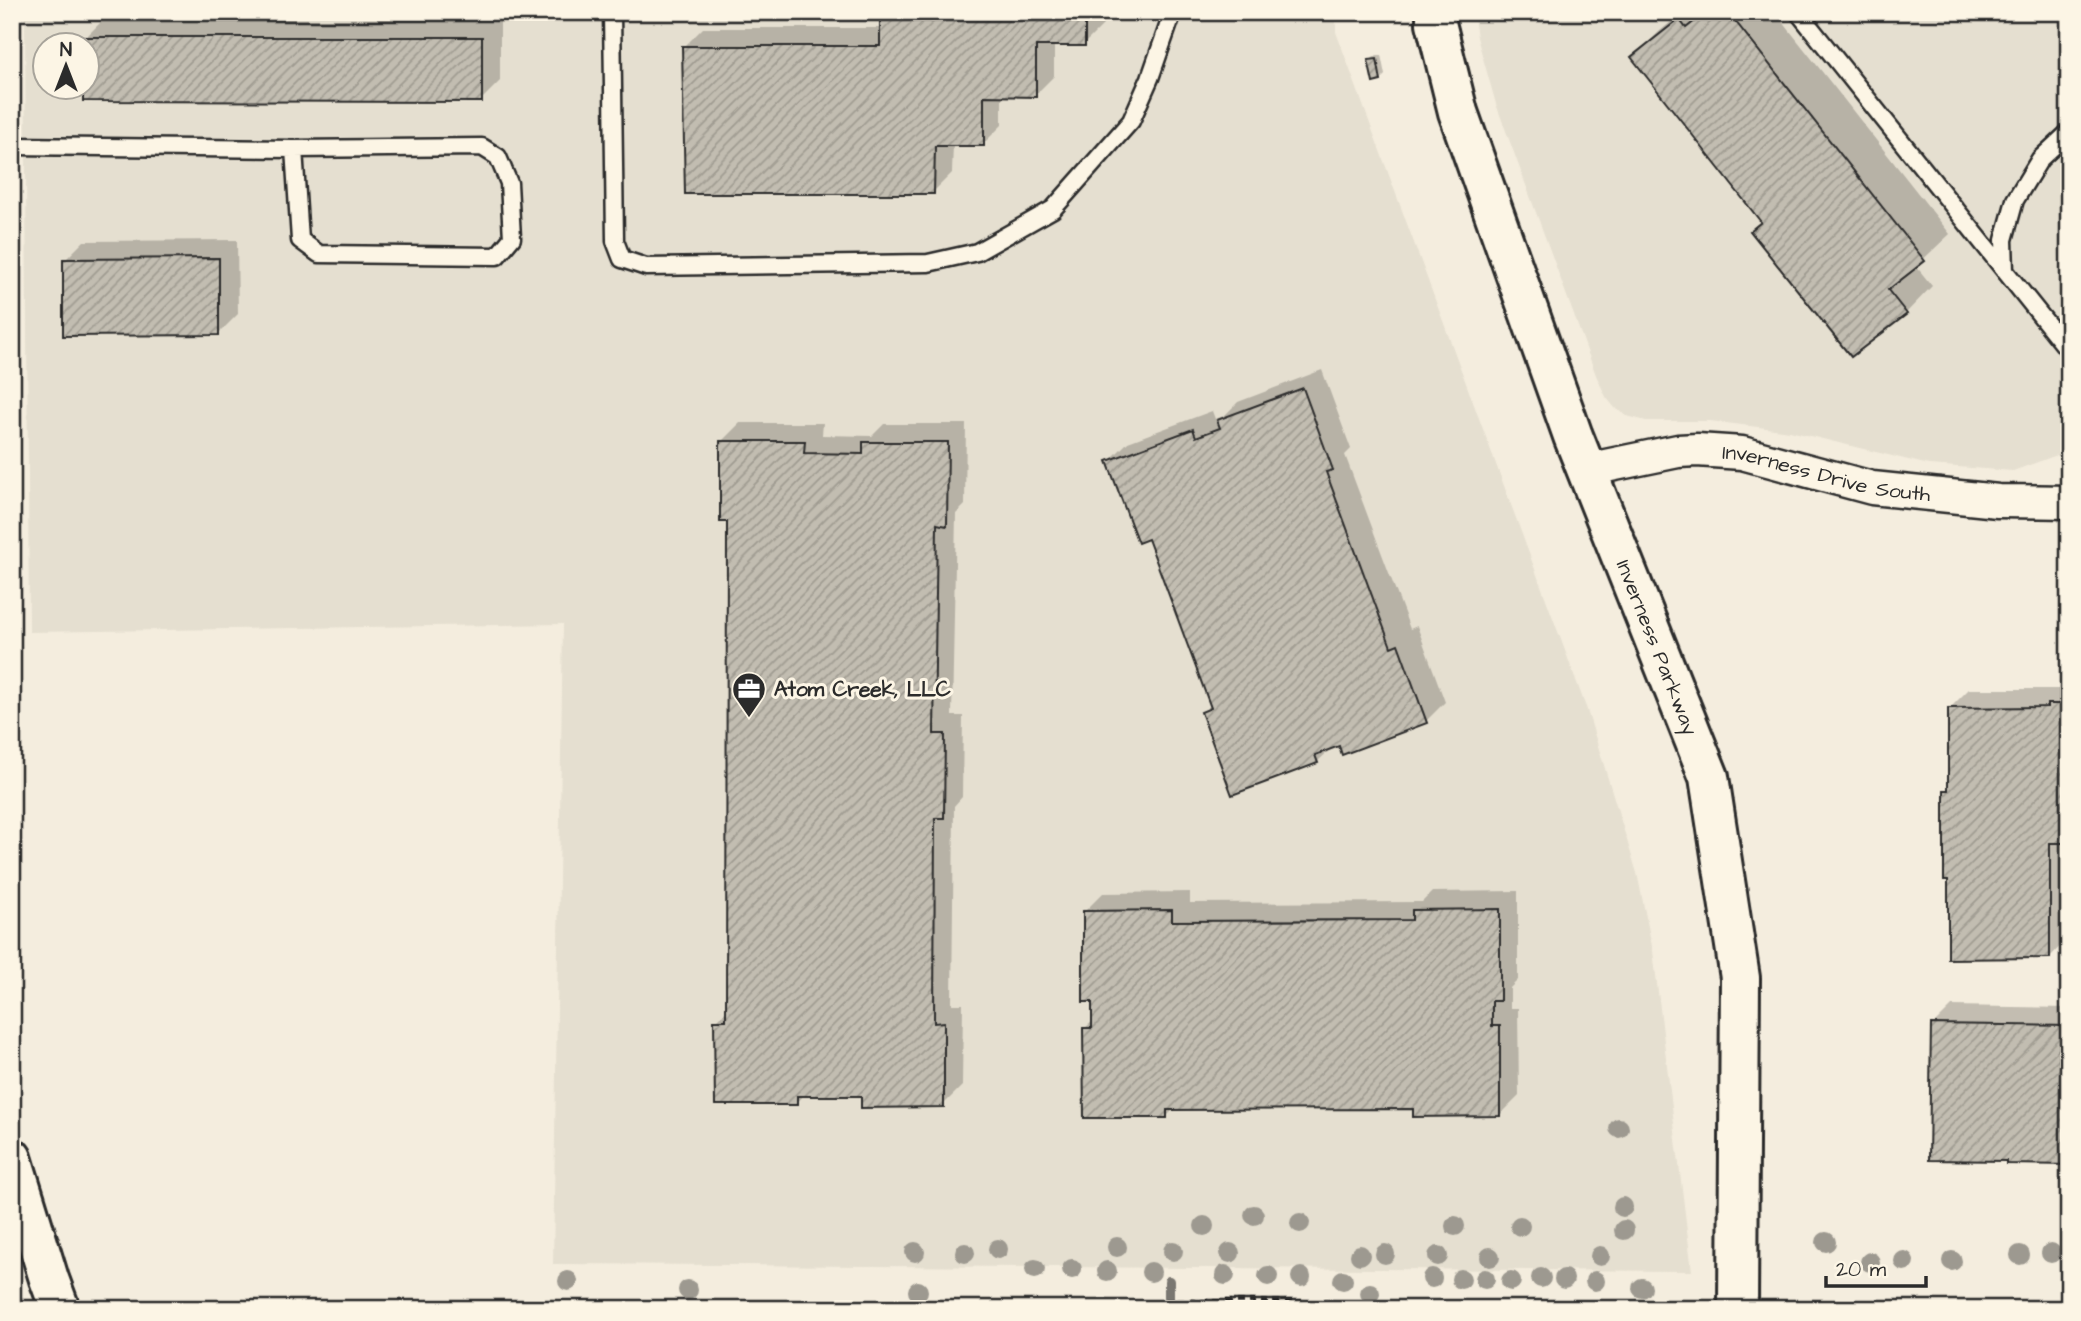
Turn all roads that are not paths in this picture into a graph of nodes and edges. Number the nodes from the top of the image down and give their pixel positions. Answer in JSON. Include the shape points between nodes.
{"nodes":[{"id":1,"x":612,"y":12,"type":"edge"},
{"id":2,"x":1173,"y":12,"type":"edge"},
{"id":3,"x":1436,"y":12,"type":"edge"},
{"id":4,"x":1798,"y":12,"type":"edge"},
{"id":5,"x":2069,"y":132,"type":"edge"},
{"id":6,"x":12,"y":146,"type":"edge"},
{"id":7,"x":294,"y":149,"type":"junction"},
{"id":8,"x":2005,"y":271,"type":"junction"},
{"id":9,"x":2069,"y":351,"type":"edge"},
{"id":10,"x":1586,"y":470,"type":"junction"},
{"id":11,"x":2069,"y":502,"type":"edge"},
{"id":12,"x":12,"y":1158,"type":"edge"},
{"id":13,"x":60,"y":1309,"type":"edge"},
{"id":14,"x":1738,"y":1309,"type":"edge"}],
"edges":[{"from":1,"to":2,"type":"lane","via":[[615,241],[622,259],[646,267],[928,263],[977,253],[1053,209],[1131,121]]},
{"from":3,"to":10,"type":"main road","name":"Inverness Parkway","via":[[1458,112]]},
{"from":4,"to":8,"type":"lane"},
{"from":5,"to":8,"type":"lane","via":[[2040,159],[2015,200],[2004,240]]},
{"from":6,"to":7,"type":"lane"},
{"from":7,"to":7,"type":"lane","via":[[482,148],[498,157],[509,183],[512,239],[497,256],[319,254],[300,240]]},
{"from":8,"to":9,"type":"lane"},
{"from":10,"to":11,"type":"street","name":"Inverness Drive South","via":[[1698,450],[1742,453],[1872,488],[1998,501]]},
{"from":10,"to":14,"type":"main road","name":"Inverness Parkway","via":[[1709,777],[1740,978]]},
{"from":12,"to":13,"type":"main road"}]}
